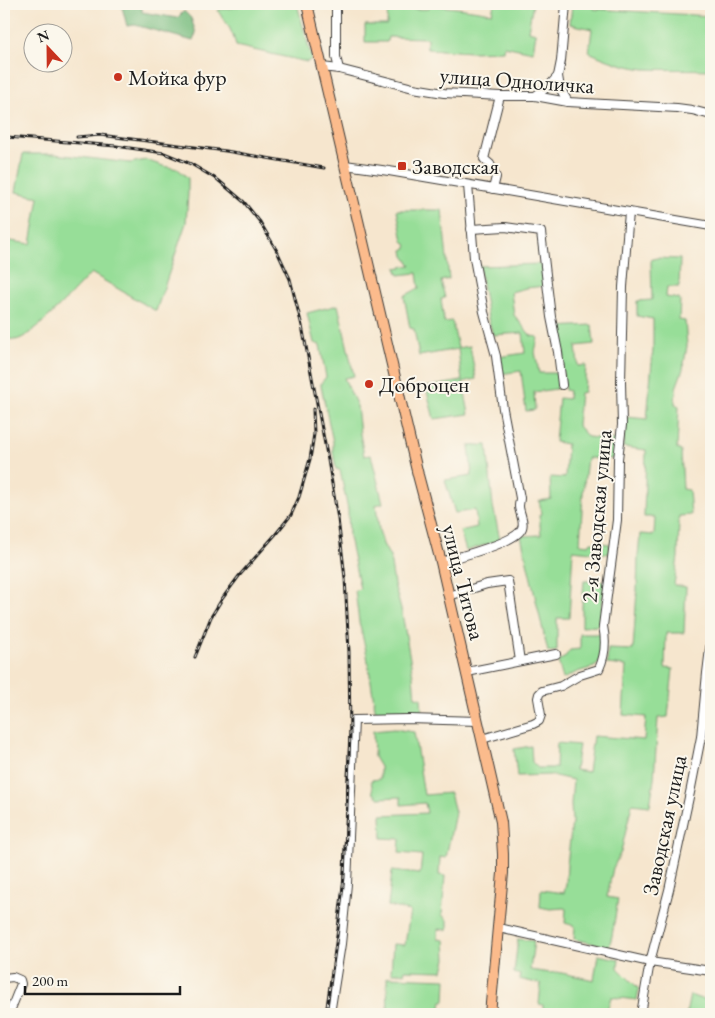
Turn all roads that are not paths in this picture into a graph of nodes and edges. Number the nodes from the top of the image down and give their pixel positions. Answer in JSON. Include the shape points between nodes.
{"nodes":[{"id":1,"x":306,"y":4,"type":"edge"},
{"id":2,"x":336,"y":4,"type":"edge"},
{"id":3,"x":566,"y":4,"type":"edge"},
{"id":4,"x":322,"y":67,"type":"junction"},
{"id":5,"x":339,"y":69,"type":"junction"},
{"id":6,"x":558,"y":76,"type":"junction"},
{"id":7,"x":500,"y":96,"type":"junction"},
{"id":8,"x":535,"y":96,"type":"junction"},
{"id":9,"x":568,"y":102,"type":"junction"},
{"id":10,"x":711,"y":116,"type":"edge"},
{"id":11,"x":345,"y":165,"type":"junction"},
{"id":12,"x":468,"y":185,"type":"junction"},
{"id":13,"x":494,"y":189,"type":"junction"},
{"id":14,"x":629,"y":212,"type":"junction"},
{"id":15,"x":711,"y":226,"type":"edge"},
{"id":16,"x":471,"y":229,"type":"junction"},
{"id":17,"x":562,"y":385,"type":"dead end"},
{"id":18,"x":441,"y":562,"type":"junction"},
{"id":19,"x":448,"y":596,"type":"junction"},
{"id":20,"x":711,"y":640,"type":"edge"},
{"id":21,"x":556,"y":654,"type":"dead end"},
{"id":22,"x":520,"y":661,"type":"junction"},
{"id":23,"x":467,"y":672,"type":"junction"},
{"id":24,"x":478,"y":721,"type":"junction"},
{"id":25,"x":482,"y":738,"type":"junction"},
{"id":26,"x":499,"y":928,"type":"junction"},
{"id":27,"x":650,"y":962,"type":"junction"},
{"id":28,"x":711,"y":971,"type":"edge"},
{"id":29,"x":4,"y":978,"type":"edge"},
{"id":30,"x":8,"y":1014,"type":"edge"},
{"id":31,"x":330,"y":1014,"type":"edge"},
{"id":32,"x":490,"y":1014,"type":"edge"},
{"id":33,"x":641,"y":1014,"type":"edge"}],
"edges":[{"from":1,"to":4,"type":"main road","name":"улица Титова"},
{"from":2,"to":5,"type":"street"},
{"from":3,"to":6,"type":"street"},
{"from":4,"to":5,"type":"street","name":"улица Одноличка"},
{"from":4,"to":11,"type":"main road","name":"улица Титова"},
{"from":5,"to":7,"type":"street","name":"улица Одноличка","via":[[413,88]]},
{"from":6,"to":8,"type":"street"},
{"from":6,"to":9,"type":"street"},
{"from":7,"to":8,"type":"street","name":"улица Одноличка"},
{"from":7,"to":13,"type":"street","via":[[484,159],[496,177]]},
{"from":8,"to":9,"type":"street","name":"улица Одноличка"},
{"from":9,"to":10,"type":"street","name":"улица Одноличка","via":[[677,108]]},
{"from":11,"to":12,"type":"street"},
{"from":11,"to":18,"type":"main road","name":"улица Титова"},
{"from":12,"to":13,"type":"street"},
{"from":12,"to":16,"type":"street"},
{"from":13,"to":14,"type":"street"},
{"from":14,"to":15,"type":"street"},
{"from":14,"to":25,"type":"street","name":"2-я Заводская улица","via":[[623,287],[618,520],[602,626],[605,637],[603,661],[599,669],[542,691],[538,698],[539,721]]},
{"from":16,"to":17,"type":"street","via":[[505,227],[542,232]]},
{"from":16,"to":18,"type":"street","via":[[484,312],[496,356],[523,526],[520,532],[506,541]]},
{"from":18,"to":19,"type":"main road","name":"улица Титова"},
{"from":19,"to":22,"type":"street","via":[[508,581]]},
{"from":19,"to":23,"type":"main road","name":"улица Титова"},
{"from":20,"to":27,"type":"street","name":"Заводская улица","via":[[692,788]]},
{"from":21,"to":22,"type":"street"},
{"from":22,"to":23,"type":"street"},
{"from":23,"to":24,"type":"main road","name":"улица Титова"},
{"from":24,"to":25,"type":"main road","name":"улица Титова"},
{"from":24,"to":31,"type":"street","via":[[354,720],[348,884]]},
{"from":25,"to":26,"type":"main road","name":"улица Титова","via":[[501,830],[503,872]]},
{"from":26,"to":27,"type":"street"},
{"from":26,"to":32,"type":"main road","name":"улица Титова"},
{"from":27,"to":28,"type":"street"},
{"from":27,"to":33,"type":"street","name":"Заводская улица"},
{"from":29,"to":30,"type":"street","via":[[13,977],[21,984]]}]}
